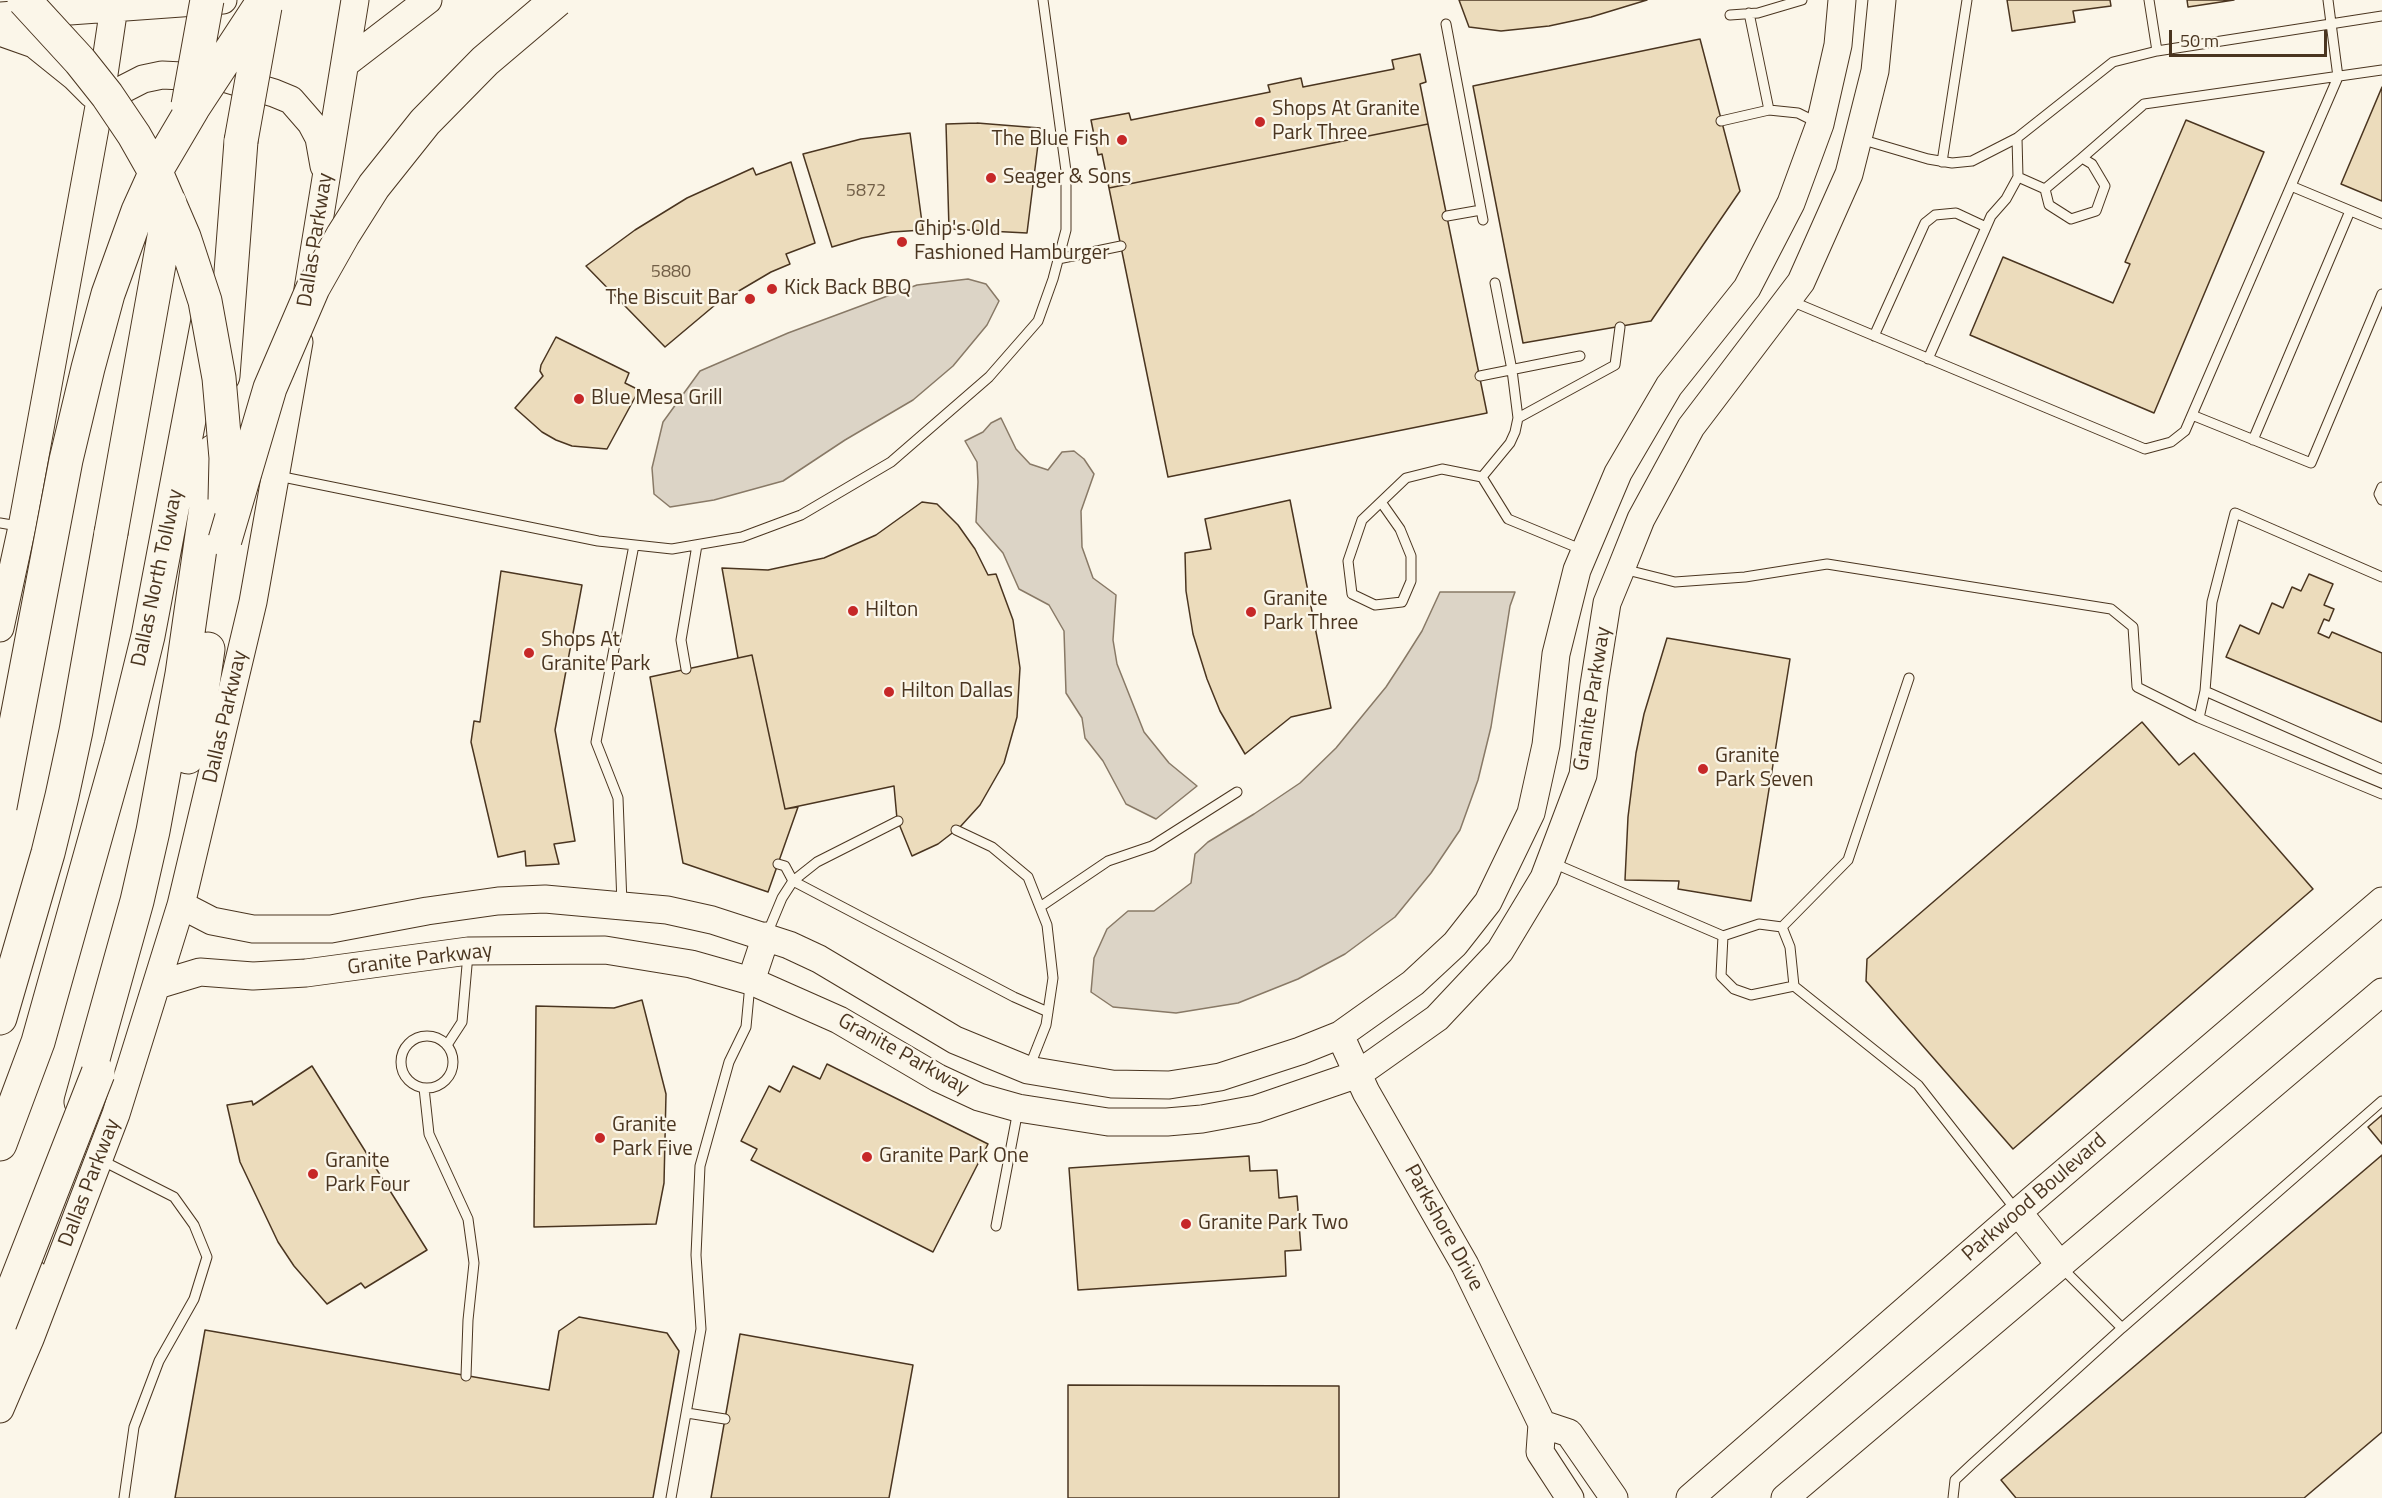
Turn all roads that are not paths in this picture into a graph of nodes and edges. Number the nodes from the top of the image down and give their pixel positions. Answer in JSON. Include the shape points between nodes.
{"nodes":[{"id":1,"x":45,"y":0,"type":"edge"},
{"id":2,"x":207,"y":0,"type":"edge"},
{"id":3,"x":223,"y":0,"type":"edge"},
{"id":4,"x":265,"y":0,"type":"edge"},
{"id":5,"x":355,"y":0,"type":"edge"},
{"id":6,"x":428,"y":0,"type":"edge"},
{"id":7,"x":557,"y":0,"type":"edge"},
{"id":8,"x":1044,"y":0,"type":"edge"},
{"id":9,"x":1802,"y":0,"type":"edge"},
{"id":10,"x":1842,"y":0,"type":"edge"},
{"id":11,"x":1881,"y":0,"type":"edge"},
{"id":12,"x":1967,"y":0,"type":"edge"},
{"id":13,"x":2149,"y":0,"type":"edge"},
{"id":14,"x":2328,"y":0,"type":"edge"},
{"id":15,"x":114,"y":4,"type":"edge"},
{"id":16,"x":1749,"y":13,"type":"junction"},
{"id":17,"x":9,"y":15,"type":"edge"},
{"id":18,"x":1730,"y":15,"type":"dead end"},
{"id":19,"x":2382,"y":16,"type":"edge"},
{"id":20,"x":2331,"y":22,"type":"junction"},
{"id":21,"x":1446,"y":24,"type":"dead end"},
{"id":22,"x":2157,"y":51,"type":"junction"},
{"id":23,"x":346,"y":63,"type":"junction"},
{"id":24,"x":2382,"y":70,"type":"edge"},
{"id":25,"x":2337,"y":77,"type":"junction"},
{"id":26,"x":99,"y":101,"type":"junction"},
{"id":27,"x":1769,"y":110,"type":"junction"},
{"id":28,"x":1721,"y":122,"type":"dead end"},
{"id":29,"x":1820,"y":124,"type":"junction"},
{"id":30,"x":2016,"y":138,"type":"junction"},
{"id":31,"x":1858,"y":139,"type":"junction"},
{"id":32,"x":241,"y":141,"type":"junction"},
{"id":33,"x":2082,"y":158,"type":"junction"},
{"id":34,"x":1942,"y":162,"type":"junction"},
{"id":35,"x":326,"y":176,"type":"junction"},
{"id":36,"x":2018,"y":177,"type":"junction"},
{"id":37,"x":2292,"y":186,"type":"junction"},
{"id":38,"x":2045,"y":189,"type":"junction"},
{"id":39,"x":2350,"y":211,"type":"junction"},
{"id":40,"x":1447,"y":216,"type":"dead end"},
{"id":41,"x":2382,"y":224,"type":"edge"},
{"id":42,"x":1986,"y":227,"type":"junction"},
{"id":43,"x":1121,"y":246,"type":"dead end"},
{"id":44,"x":1058,"y":259,"type":"junction"},
{"id":45,"x":1495,"y":283,"type":"dead end"},
{"id":46,"x":2382,"y":294,"type":"edge"},
{"id":47,"x":1788,"y":300,"type":"junction"},
{"id":48,"x":1620,"y":327,"type":"dead end"},
{"id":49,"x":1874,"y":336,"type":"junction"},
{"id":50,"x":1580,"y":356,"type":"dead end"},
{"id":51,"x":1929,"y":359,"type":"junction"},
{"id":52,"x":1512,"y":370,"type":"junction"},
{"id":53,"x":1480,"y":376,"type":"dead end"},
{"id":54,"x":2192,"y":415,"type":"junction"},
{"id":55,"x":1518,"y":418,"type":"junction"},
{"id":56,"x":2253,"y":440,"type":"junction"},
{"id":57,"x":275,"y":475,"type":"junction"},
{"id":58,"x":1482,"y":477,"type":"junction"},
{"id":59,"x":2382,"y":488,"type":"edge"},
{"id":60,"x":2382,"y":500,"type":"edge"},
{"id":61,"x":1381,"y":502,"type":"junction"},
{"id":62,"x":11,"y":525,"type":"edge"},
{"id":63,"x":225,"y":540,"type":"junction"},
{"id":64,"x":634,"y":545,"type":"junction"},
{"id":65,"x":697,"y":545,"type":"junction"},
{"id":66,"x":1585,"y":551,"type":"junction"},
{"id":67,"x":1621,"y":568,"type":"junction"},
{"id":68,"x":2382,"y":576,"type":"edge"},
{"id":69,"x":0,"y":628,"type":"edge"},
{"id":70,"x":686,"y":669,"type":"dead end"},
{"id":71,"x":1909,"y":678,"type":"dead end"},
{"id":72,"x":2205,"y":691,"type":"junction"},
{"id":73,"x":2199,"y":718,"type":"junction"},
{"id":74,"x":2382,"y":769,"type":"edge"},
{"id":75,"x":1237,"y":792,"type":"dead end"},
{"id":76,"x":2382,"y":794,"type":"edge"},
{"id":77,"x":0,"y":807,"type":"edge"},
{"id":78,"x":898,"y":821,"type":"dead end"},
{"id":79,"x":956,"y":830,"type":"dead end"},
{"id":80,"x":1550,"y":862,"type":"junction"},
{"id":81,"x":778,"y":864,"type":"dead end"},
{"id":82,"x":793,"y":881,"type":"junction"},
{"id":83,"x":2382,"y":902,"type":"edge"},
{"id":84,"x":622,"y":904,"type":"junction"},
{"id":85,"x":181,"y":905,"type":"junction"},
{"id":86,"x":459,"y":906,"type":"junction"},
{"id":87,"x":1040,"y":907,"type":"junction"},
{"id":88,"x":1782,"y":927,"type":"junction"},
{"id":89,"x":766,"y":936,"type":"junction"},
{"id":90,"x":1723,"y":936,"type":"junction"},
{"id":91,"x":468,"y":951,"type":"junction"},
{"id":92,"x":751,"y":981,"type":"junction"},
{"id":93,"x":157,"y":985,"type":"junction"},
{"id":94,"x":1794,"y":986,"type":"junction"},
{"id":95,"x":2382,"y":992,"type":"edge"},
{"id":96,"x":1048,"y":1012,"type":"junction"},
{"id":97,"x":0,"y":1018,"type":"edge"},
{"id":98,"x":1340,"y":1035,"type":"junction"},
{"id":99,"x":447,"y":1045,"type":"junction"},
{"id":100,"x":1028,"y":1070,"type":"junction"},
{"id":101,"x":1358,"y":1074,"type":"junction"},
{"id":102,"x":424,"y":1089,"type":"junction"},
{"id":103,"x":2382,"y":1101,"type":"edge"},
{"id":104,"x":1018,"y":1108,"type":"junction"},
{"id":105,"x":0,"y":1143,"type":"edge"},
{"id":106,"x":99,"y":1159,"type":"junction"},
{"id":107,"x":2018,"y":1212,"type":"junction"},
{"id":108,"x":996,"y":1226,"type":"dead end"},
{"id":109,"x":2060,"y":1265,"type":"junction"},
{"id":110,"x":0,"y":1323,"type":"edge"},
{"id":111,"x":2122,"y":1328,"type":"junction"},
{"id":112,"x":466,"y":1376,"type":"dead end"},
{"id":113,"x":0,"y":1384,"type":"edge"},
{"id":114,"x":0,"y":1409,"type":"edge"},
{"id":115,"x":687,"y":1413,"type":"junction"},
{"id":116,"x":725,"y":1419,"type":"dead end"},
{"id":117,"x":1542,"y":1424,"type":"junction"},
{"id":118,"x":124,"y":1498,"type":"edge"},
{"id":119,"x":672,"y":1498,"type":"edge"},
{"id":120,"x":1569,"y":1498,"type":"edge"},
{"id":121,"x":1614,"y":1498,"type":"edge"},
{"id":122,"x":1690,"y":1498,"type":"edge"},
{"id":123,"x":1785,"y":1498,"type":"edge"},
{"id":124,"x":1953,"y":1498,"type":"edge"}],
"edges":[{"from":1,"to":17,"type":"street"},
{"from":2,"to":97,"type":"highway","bridge":true,"via":[[76,731],[30,918]]},
{"from":3,"to":15,"type":"street"},
{"from":4,"to":32,"type":"highway","name":"Dallas North Tollway","bridge":true},
{"from":4,"to":77,"type":"highway","bridge":true,"via":[[157,169],[117,266],[66,460]]},
{"from":5,"to":23,"type":"street","name":"Dallas Parkway"},
{"from":6,"to":23,"type":"street"},
{"from":7,"to":63,"type":"highway","bridge":true,"via":[[485,61],[425,122],[374,186],[343,235],[313,288],[274,378]]},
{"from":8,"to":44,"type":"lane","via":[[1066,171],[1066,230]]},
{"from":9,"to":16,"type":"lane"},
{"from":10,"to":29,"type":"street","name":"Granite Parkway","via":[[1838,45]]},
{"from":11,"to":31,"type":"street","name":"Granite Parkway","via":[[1875,71]]},
{"from":12,"to":34,"type":"lane"},
{"from":13,"to":22,"type":"lane"},
{"from":14,"to":20,"type":"lane"},
{"from":15,"to":17,"type":"street"},
{"from":15,"to":26,"type":"street"},
{"from":16,"to":18,"type":"lane"},
{"from":16,"to":27,"type":"lane"},
{"from":17,"to":26,"type":"street","via":[[34,44]]},
{"from":17,"to":63,"type":"highway","bridge":true,"via":[[80,61],[114,105],[159,179],[184,237],[205,301],[219,378],[226,458]]},
{"from":19,"to":20,"type":"lane"},
{"from":20,"to":22,"type":"lane"},
{"from":20,"to":25,"type":"lane"},
{"from":21,"to":40,"type":"lane","via":[[1482,215]]},
{"from":22,"to":30,"type":"lane","via":[[2113,62]]},
{"from":23,"to":35,"type":"street","name":"Dallas Parkway"},
{"from":24,"to":25,"type":"lane"},
{"from":25,"to":33,"type":"lane","via":[[2144,104]]},
{"from":25,"to":37,"type":"lane"},
{"from":26,"to":35,"type":"street","via":[[143,79],[162,75],[224,78],[274,93],[291,100],[311,123],[319,138]]},
{"from":26,"to":62,"type":"street"},
{"from":27,"to":28,"type":"lane"},
{"from":27,"to":29,"type":"lane","via":[[1798,113]]},
{"from":29,"to":31,"type":"street"},
{"from":29,"to":66,"type":"street","name":"Granite Parkway","via":[[1791,203],[1747,288],[1669,386],[1618,473]]},
{"from":30,"to":34,"type":"lane","via":[[1972,160]]},
{"from":30,"to":36,"type":"lane"},
{"from":31,"to":34,"type":"lane"},
{"from":31,"to":47,"type":"street","name":"Granite Parkway","via":[[1849,174],[1801,282]]},
{"from":32,"to":105,"type":"highway","name":"Dallas North Tollway","bridge":true,"via":[[170,525],[122,746],[38,1042]]},
{"from":32,"to":113,"type":"highway","via":[[216,442],[182,674],[153,831],[45,1234]]},
{"from":33,"to":38,"type":"lane"},
{"from":33,"to":38,"type":"lane","via":[[2092,164],[2105,186],[2096,211],[2071,219],[2049,205]]},
{"from":35,"to":57,"type":"street","name":"Dallas Parkway"},
{"from":36,"to":38,"type":"lane"},
{"from":36,"to":42,"type":"lane"},
{"from":37,"to":39,"type":"lane"},
{"from":37,"to":54,"type":"lane"},
{"from":39,"to":41,"type":"lane"},
{"from":39,"to":56,"type":"lane"},
{"from":42,"to":49,"type":"lane","via":[[1956,213],[1935,215],[1925,223]]},
{"from":42,"to":51,"type":"lane"},
{"from":43,"to":44,"type":"lane"},
{"from":44,"to":65,"type":"lane","via":[[1038,321],[989,377],[891,462],[801,515],[742,537]]},
{"from":45,"to":52,"type":"lane"},
{"from":46,"to":56,"type":"lane","via":[[2311,464]]},
{"from":47,"to":49,"type":"lane"},
{"from":47,"to":67,"type":"street","name":"Granite Parkway","via":[[1691,427],[1641,519]]},
{"from":48,"to":55,"type":"lane","via":[[1616,365]]},
{"from":49,"to":51,"type":"lane"},
{"from":50,"to":52,"type":"lane"},
{"from":51,"to":54,"type":"lane","via":[[2145,449],[2171,442],[2185,431]]},
{"from":52,"to":53,"type":"lane"},
{"from":52,"to":55,"type":"lane"},
{"from":54,"to":56,"type":"lane"},
{"from":55,"to":58,"type":"lane","via":[[1510,443]]},
{"from":57,"to":64,"type":"lane"},
{"from":57,"to":85,"type":"street","name":"Dallas Parkway","via":[[253,602]]},
{"from":58,"to":61,"type":"lane","via":[[1442,469],[1406,478]]},
{"from":58,"to":66,"type":"lane","via":[[1508,519]]},
{"from":59,"to":60,"type":"lane"},
{"from":61,"to":61,"type":"lane","via":[[1362,520],[1348,561],[1352,594],[1375,604],[1402,602],[1411,581],[1411,556],[1400,529]]},
{"from":62,"to":69,"type":"street"},
{"from":63,"to":110,"type":"highway","bridge":true,"via":[[200,705],[156,891],[98,1073]]},
{"from":64,"to":65,"type":"lane","via":[[672,549]]},
{"from":64,"to":84,"type":"lane","via":[[597,742],[618,798]]},
{"from":65,"to":70,"type":"lane","via":[[681,640]]},
{"from":66,"to":67,"type":"street"},
{"from":66,"to":98,"type":"street","name":"Granite Parkway","via":[[1556,654],[1546,745],[1531,813],[1488,902],[1455,944],[1413,983]]},
{"from":67,"to":73,"type":"lane","via":[[1675,582],[1745,577],[1827,564],[2111,609],[2133,627],[2137,687]]},
{"from":67,"to":80,"type":"street","name":"Granite Parkway","via":[[1607,603],[1583,775]]},
{"from":68,"to":72,"type":"lane","via":[[2235,513],[2212,602]]},
{"from":71,"to":88,"type":"lane","via":[[1848,860]]},
{"from":72,"to":73,"type":"lane"},
{"from":72,"to":74,"type":"lane"},
{"from":73,"to":76,"type":"lane"},
{"from":75,"to":87,"type":"lane","via":[[1152,846],[1108,861]]},
{"from":78,"to":82,"type":"lane","via":[[817,862]]},
{"from":79,"to":87,"type":"lane","via":[[992,847],[1028,878]]},
{"from":80,"to":90,"type":"lane"},
{"from":80,"to":101,"type":"street","name":"Granite Parkway","via":[[1500,951],[1437,1018]]},
{"from":81,"to":82,"type":"lane","via":[[785,866]]},
{"from":82,"to":89,"type":"lane"},
{"from":82,"to":96,"type":"lane"},
{"from":83,"to":107,"type":"street","name":"Parkwood Boulevard"},
{"from":84,"to":86,"type":"street","name":"Granite Parkway","via":[[545,899]]},
{"from":84,"to":89,"type":"street","name":"Granite Parkway","via":[[712,920]]},
{"from":85,"to":86,"type":"street","name":"Granite Parkway","via":[[212,921],[264,929],[332,929]]},
{"from":85,"to":93,"type":"street","name":"Dallas Parkway"},
{"from":86,"to":91,"type":"street"},
{"from":87,"to":96,"type":"lane","via":[[1047,925],[1053,978]]},
{"from":88,"to":90,"type":"lane","via":[[1759,924]]},
{"from":88,"to":94,"type":"lane","via":[[1790,947]]},
{"from":89,"to":92,"type":"street"},
{"from":89,"to":100,"type":"street","name":"Granite Parkway","via":[[819,959],[956,1040]]},
{"from":90,"to":94,"type":"lane","via":[[1721,976],[1734,989],[1751,995]]},
{"from":91,"to":92,"type":"street","name":"Granite Parkway","via":[[605,950],[691,964]]},
{"from":91,"to":93,"type":"street","name":"Granite Parkway","via":[[306,973],[253,976],[200,972]]},
{"from":91,"to":99,"type":"lane","via":[[462,1022]]},
{"from":92,"to":104,"type":"street","name":"Granite Parkway","via":[[839,1020],[938,1078],[979,1097]]},
{"from":92,"to":115,"type":"lane","via":[[747,1027],[729,1062],[700,1166],[696,1256],[701,1329]]},
{"from":93,"to":106,"type":"street","name":"Dallas Parkway"},
{"from":94,"to":107,"type":"lane","via":[[1918,1085]]},
{"from":95,"to":109,"type":"street"},
{"from":96,"to":100,"type":"lane"},
{"from":98,"to":100,"type":"street","name":"Granite Parkway","via":[[1192,1083],[1112,1084]]},
{"from":98,"to":101,"type":"street","name":"Parkshore Drive"},
{"from":99,"to":102,"type":"lane","via":[[454,1062],[452,1071],[441,1085]]},
{"from":99,"to":102,"type":"lane","via":[[431,1036],[422,1036],[403,1051],[404,1075]]},
{"from":100,"to":104,"type":"street"},
{"from":101,"to":104,"type":"street","name":"Granite Parkway","via":[[1256,1109],[1202,1119],[1108,1122]]},
{"from":101,"to":117,"type":"street","name":"Parkshore Drive","via":[[1466,1265]]},
{"from":102,"to":112,"type":"lane","via":[[429,1134],[468,1219],[474,1263]]},
{"from":103,"to":111,"type":"lane"},
{"from":104,"to":108,"type":"lane"},
{"from":106,"to":114,"type":"street","name":"Dallas Parkway"},
{"from":106,"to":118,"type":"lane","via":[[174,1197],[194,1225],[207,1257],[194,1299],[159,1361],[134,1427]]},
{"from":107,"to":109,"type":"street"},
{"from":107,"to":122,"type":"street","name":"Parkwood Boulevard"},
{"from":109,"to":111,"type":"lane"},
{"from":109,"to":123,"type":"street"},
{"from":111,"to":124,"type":"lane","via":[[1955,1480]]},
{"from":115,"to":116,"type":"lane"},
{"from":115,"to":119,"type":"lane"},
{"from":117,"to":120,"type":"street","name":"Parkshore Drive","via":[[1540,1452]]},
{"from":117,"to":121,"type":"street","via":[[1569,1433]]}]}
